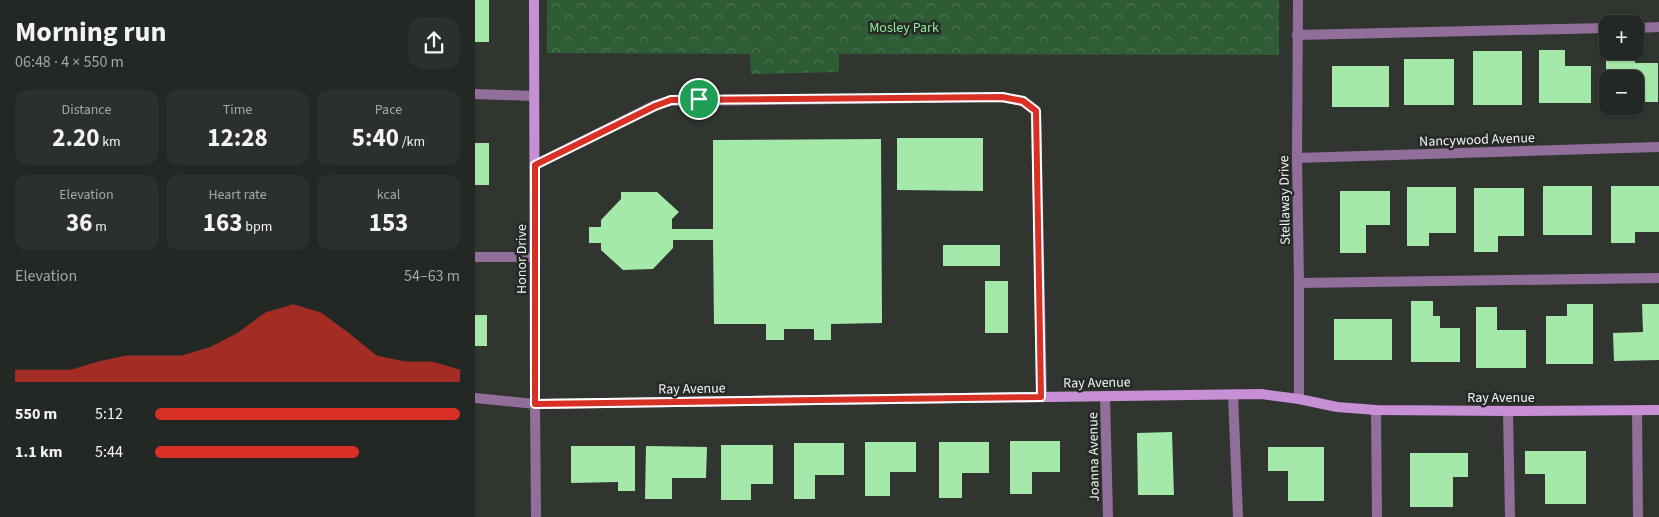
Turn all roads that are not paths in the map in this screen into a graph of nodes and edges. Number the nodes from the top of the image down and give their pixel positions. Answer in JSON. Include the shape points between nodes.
{"nodes":[{"id":1,"x":534,"y":0,"type":"edge"},
{"id":2,"x":1299,"y":0,"type":"edge"},
{"id":3,"x":1659,"y":27,"type":"edge"},
{"id":4,"x":1599,"y":28,"type":"edge"},
{"id":5,"x":1644,"y":28,"type":"edge"},
{"id":6,"x":1297,"y":35,"type":"junction"},
{"id":7,"x":475,"y":94,"type":"edge"},
{"id":8,"x":534,"y":96,"type":"junction"},
{"id":9,"x":1659,"y":147,"type":"edge"},
{"id":10,"x":1297,"y":158,"type":"junction"},
{"id":11,"x":535,"y":165,"type":"junction"},
{"id":12,"x":475,"y":257,"type":"edge"},
{"id":13,"x":535,"y":257,"type":"junction"},
{"id":14,"x":1659,"y":278,"type":"edge"},
{"id":15,"x":1299,"y":283,"type":"junction"},
{"id":16,"x":1233,"y":394,"type":"junction"},
{"id":17,"x":1105,"y":396,"type":"junction"},
{"id":18,"x":1041,"y":397,"type":"junction"},
{"id":19,"x":475,"y":398,"type":"edge"},
{"id":20,"x":1299,"y":399,"type":"junction"},
{"id":21,"x":535,"y":404,"type":"junction"},
{"id":22,"x":1376,"y":410,"type":"junction"},
{"id":23,"x":1637,"y":410,"type":"junction"},
{"id":24,"x":1659,"y":410,"type":"edge"},
{"id":25,"x":1508,"y":412,"type":"junction"},
{"id":26,"x":536,"y":517,"type":"edge"},
{"id":27,"x":1108,"y":517,"type":"edge"},
{"id":28,"x":1238,"y":517,"type":"edge"},
{"id":29,"x":1377,"y":517,"type":"edge"},
{"id":30,"x":1510,"y":517,"type":"edge"},
{"id":31,"x":1638,"y":517,"type":"edge"}],
"edges":[{"from":1,"to":8,"type":"street","name":"Honor Drive"},
{"from":2,"to":6,"type":"street","name":"Stellaway Drive"},
{"from":3,"to":5,"type":"street"},
{"from":4,"to":6,"type":"street"},
{"from":6,"to":10,"type":"street","name":"Stellaway Drive"},
{"from":7,"to":8,"type":"street"},
{"from":8,"to":11,"type":"street","name":"Honor Drive"},
{"from":9,"to":10,"type":"street","name":"Nancywood Avenue"},
{"from":10,"to":15,"type":"street","name":"Stellaway Drive"},
{"from":11,"to":13,"type":"street","name":"Honor Drive"},
{"from":11,"to":18,"type":"street","via":[[671,100],[1002,97],[1023,101],[1036,111]]},
{"from":12,"to":13,"type":"street"},
{"from":13,"to":21,"type":"street","name":"Honor Drive"},
{"from":14,"to":15,"type":"street"},
{"from":15,"to":20,"type":"street","name":"Stellaway Drive"},
{"from":16,"to":17,"type":"street","name":"Ray Avenue"},
{"from":16,"to":20,"type":"street","name":"Ray Avenue"},
{"from":16,"to":28,"type":"street"},
{"from":17,"to":18,"type":"street","name":"Ray Avenue"},
{"from":17,"to":27,"type":"street","name":"Joanna Avenue"},
{"from":18,"to":21,"type":"street","name":"Ray Avenue"},
{"from":19,"to":21,"type":"street","name":"Ray Avenue"},
{"from":20,"to":22,"type":"street","name":"Ray Avenue","via":[[1337,408]]},
{"from":21,"to":26,"type":"street","name":"Honor Drive"},
{"from":22,"to":25,"type":"street","name":"Ray Avenue"},
{"from":22,"to":29,"type":"street"},
{"from":23,"to":24,"type":"street","name":"Ray Avenue"},
{"from":23,"to":25,"type":"street","name":"Ray Avenue"},
{"from":23,"to":31,"type":"street"},
{"from":25,"to":30,"type":"street"}]}
